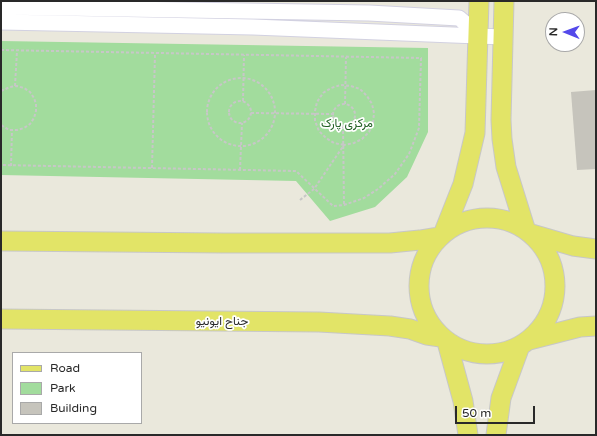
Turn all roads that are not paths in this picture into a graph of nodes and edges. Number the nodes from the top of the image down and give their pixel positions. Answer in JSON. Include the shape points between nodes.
{"nodes":[{"id":1,"x":479,"y":1,"type":"edge"},
{"id":2,"x":504,"y":1,"type":"edge"},
{"id":3,"x":1,"y":7,"type":"edge"},
{"id":4,"x":1,"y":22,"type":"edge"},
{"id":5,"x":478,"y":35,"type":"junction"},
{"id":6,"x":503,"y":37,"type":"junction"},
{"id":7,"x":528,"y":231,"type":"junction"},
{"id":8,"x":441,"y":234,"type":"junction"},
{"id":9,"x":1,"y":241,"type":"edge"},
{"id":10,"x":596,"y":249,"type":"edge"},
{"id":11,"x":1,"y":320,"type":"edge"},
{"id":12,"x":596,"y":326,"type":"edge"},
{"id":13,"x":444,"y":340,"type":"junction"},
{"id":14,"x":525,"y":343,"type":"junction"},
{"id":15,"x":468,"y":435,"type":"edge"},
{"id":16,"x":496,"y":435,"type":"edge"}],
"edges":[{"from":1,"to":5,"type":"main road"},
{"from":2,"to":6,"type":"main road"},
{"from":3,"to":5,"type":"street","via":[[369,13],[459,18]]},
{"from":4,"to":5,"type":"street"},
{"from":5,"to":6,"type":"street"},
{"from":5,"to":8,"type":"main road","via":[[475,133],[463,184]]},
{"from":6,"to":7,"type":"main road","via":[[502,139],[506,167]]},
{"from":7,"to":8,"type":"main road","via":[[505,219],[484,217],[463,221]]},
{"from":7,"to":10,"type":"main road","via":[[574,246]]},
{"from":7,"to":14,"type":"main road","via":[[543,246],[551,262],[555,296],[541,328]]},
{"from":8,"to":9,"type":"main road","via":[[420,240],[390,243]]},
{"from":8,"to":13,"type":"main road","via":[[427,252],[420,269],[418,288],[421,306],[429,323]]},
{"from":11,"to":13,"type":"main road","name":"جناح ایونیو","via":[[319,322],[390,326]]},
{"from":12,"to":14,"type":"main road","via":[[580,327]]},
{"from":13,"to":14,"type":"main road","via":[[468,352],[490,355],[506,352]]},
{"from":13,"to":15,"type":"main road","via":[[463,401]]},
{"from":14,"to":16,"type":"main road","via":[[501,398]]}]}
